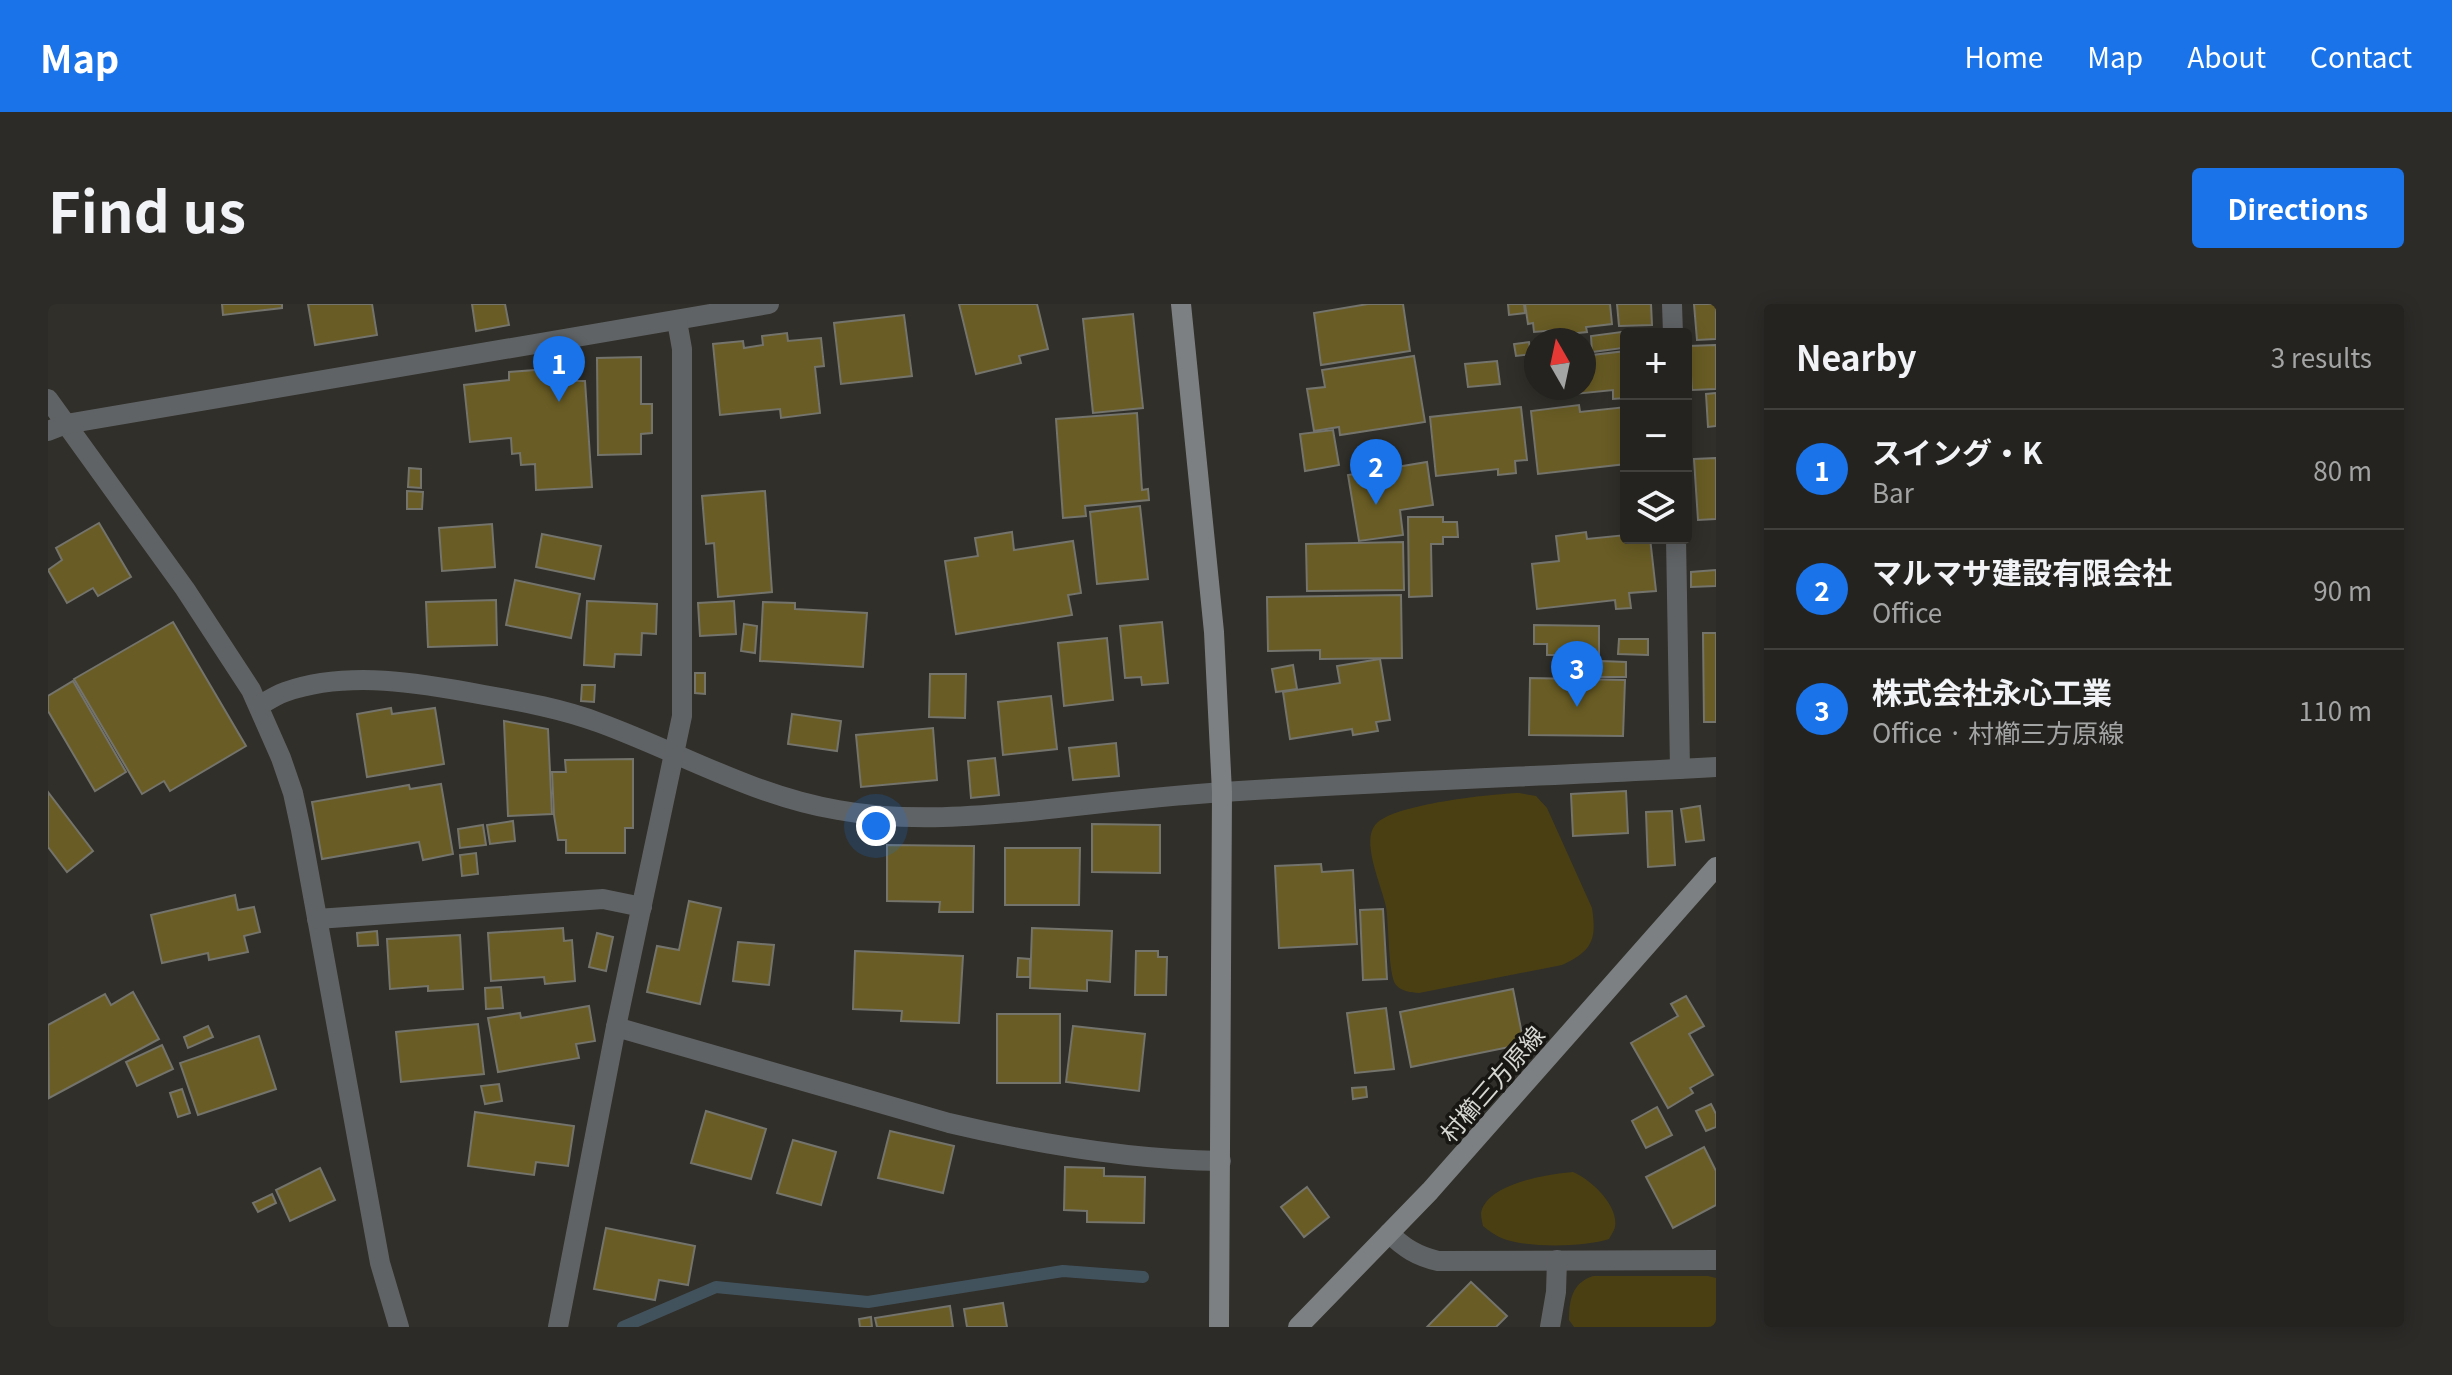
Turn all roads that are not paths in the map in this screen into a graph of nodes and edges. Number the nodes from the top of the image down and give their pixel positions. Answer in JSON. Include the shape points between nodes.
{"nodes":[{"id":1,"x":769,"y":304,"type":"edge"},
{"id":2,"x":1181,"y":304,"type":"edge"},
{"id":3,"x":1672,"y":304,"type":"edge"},
{"id":4,"x":738,"y":307,"type":"edge"},
{"id":5,"x":677,"y":321,"type":"junction"},
{"id":6,"x":1673,"y":328,"type":"edge"},
{"id":7,"x":48,"y":399,"type":"edge"},
{"id":8,"x":57,"y":427,"type":"edge"},
{"id":9,"x":1676,"y":544,"type":"edge"},
{"id":10,"x":259,"y":706,"type":"junction"},
{"id":11,"x":674,"y":754,"type":"junction"},
{"id":12,"x":1716,"y":767,"type":"edge"},
{"id":13,"x":1680,"y":769,"type":"junction"},
{"id":14,"x":1222,"y":792,"type":"junction"},
{"id":15,"x":1716,"y":867,"type":"edge"},
{"id":16,"x":642,"y":907,"type":"junction"},
{"id":17,"x":317,"y":919,"type":"junction"},
{"id":18,"x":616,"y":1027,"type":"junction"},
{"id":19,"x":1221,"y":1161,"type":"junction"},
{"id":20,"x":1389,"y":1233,"type":"junction"},
{"id":21,"x":1557,"y":1260,"type":"junction"},
{"id":22,"x":1716,"y":1260,"type":"edge"},
{"id":23,"x":399,"y":1327,"type":"edge"},
{"id":24,"x":558,"y":1327,"type":"edge"},
{"id":25,"x":1219,"y":1327,"type":"edge"},
{"id":26,"x":1298,"y":1327,"type":"edge"},
{"id":27,"x":1550,"y":1327,"type":"edge"}],
"edges":[{"from":1,"to":4,"type":"street"},
{"from":2,"to":14,"type":"street","via":[[1214,632]]},
{"from":3,"to":6,"type":"street"},
{"from":4,"to":5,"type":"street"},
{"from":5,"to":8,"type":"street"},
{"from":5,"to":11,"type":"street","via":[[682,349],[682,716]]},
{"from":7,"to":8,"type":"street"},
{"from":8,"to":10,"type":"street","via":[[209,623]]},
{"from":9,"to":13,"type":"street"},
{"from":10,"to":11,"type":"street","via":[[284,692],[352,681],[429,684],[574,714]]},
{"from":10,"to":17,"type":"street","via":[[293,793]]},
{"from":11,"to":14,"type":"street","via":[[788,799],[885,817],[973,816]]},
{"from":11,"to":16,"type":"street"},
{"from":12,"to":13,"type":"street"},
{"from":13,"to":14,"type":"street"},
{"from":14,"to":19,"type":"street"},
{"from":15,"to":20,"type":"street","name":"村櫛三方原線"},
{"from":16,"to":17,"type":"street","via":[[603,899]]},
{"from":16,"to":18,"type":"street"},
{"from":17,"to":23,"type":"street","via":[[380,1263]]},
{"from":18,"to":19,"type":"street","via":[[998,1134],[1169,1160]]},
{"from":18,"to":24,"type":"street"},
{"from":19,"to":25,"type":"street"},
{"from":20,"to":21,"type":"street","via":[[1420,1257],[1438,1261]]},
{"from":20,"to":26,"type":"street","name":"村櫛三方原線"},
{"from":21,"to":22,"type":"street"},
{"from":21,"to":27,"type":"street"}]}
